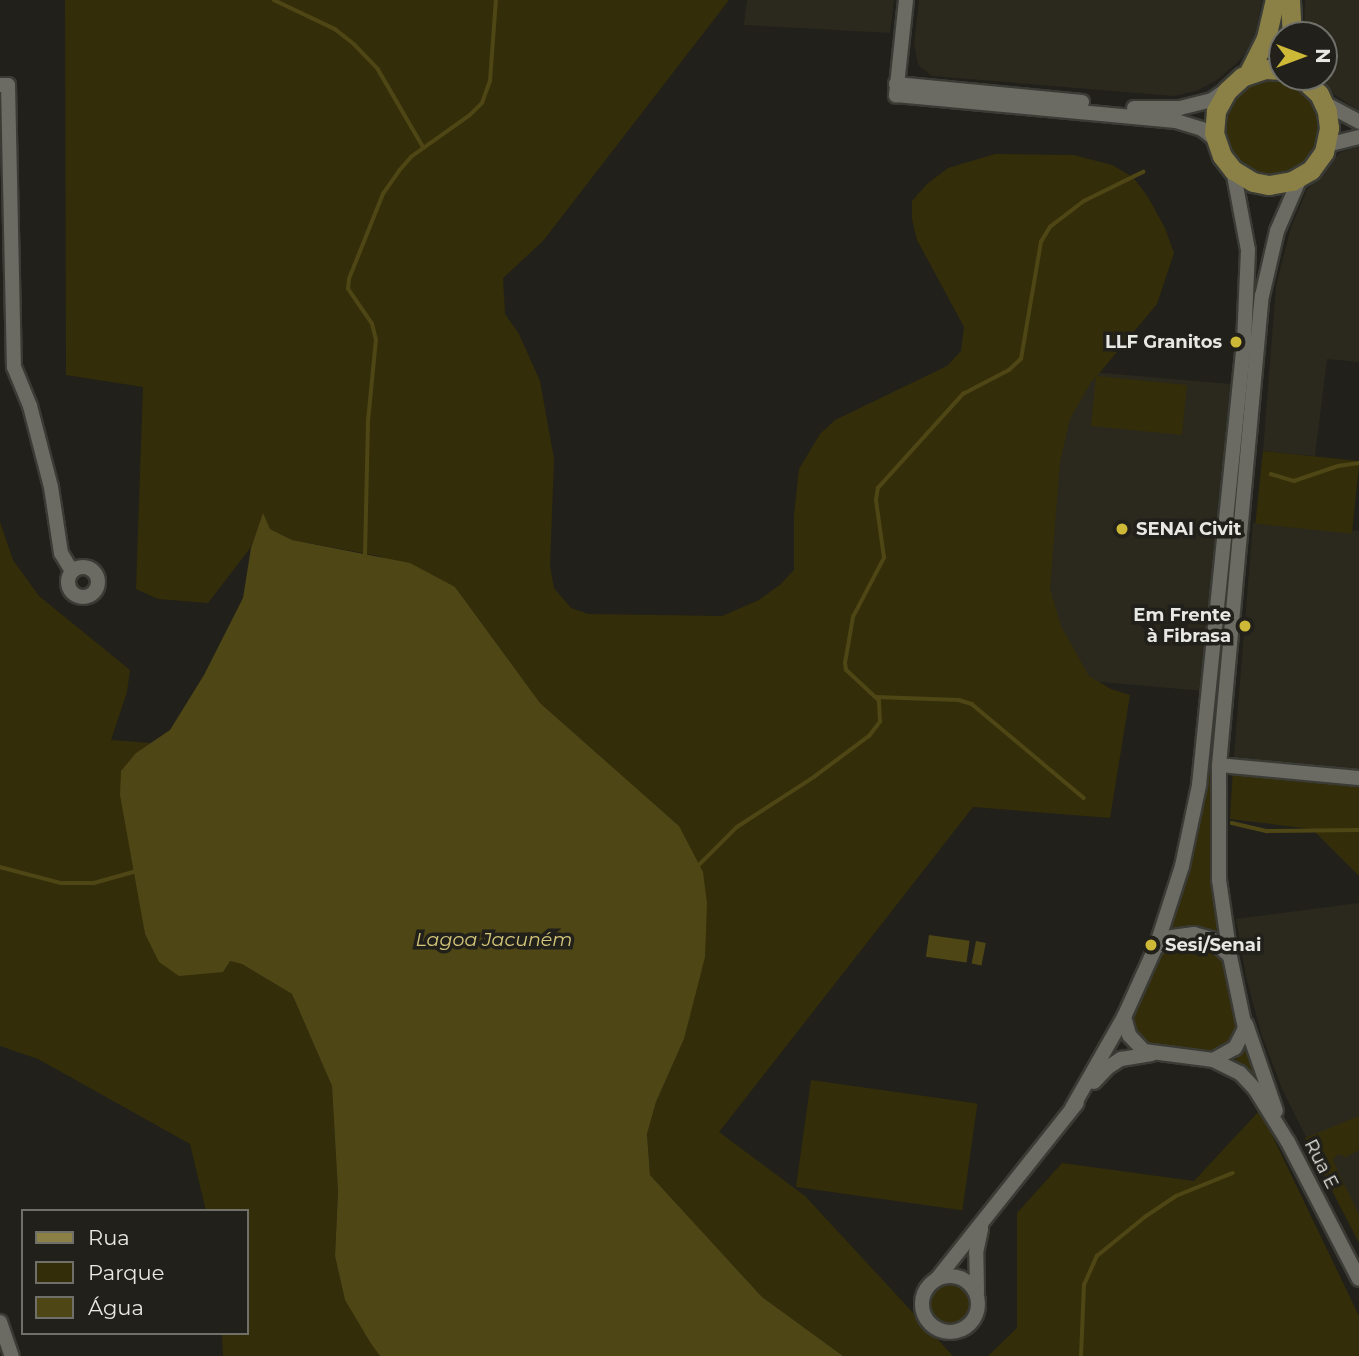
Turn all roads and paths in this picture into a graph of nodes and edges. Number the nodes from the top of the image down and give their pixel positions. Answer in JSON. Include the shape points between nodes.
{"nodes":[{"id":1,"x":906,"y":0,"type":"edge"},
{"id":2,"x":1275,"y":0,"type":"edge"},
{"id":3,"x":1290,"y":0,"type":"edge"},
{"id":4,"x":1291,"y":21,"type":"edge"},
{"id":5,"x":1268,"y":69,"type":"edge"},
{"id":6,"x":1248,"y":74,"type":"junction"},
{"id":7,"x":4,"y":85,"type":"edge"},
{"id":8,"x":1231,"y":86,"type":"junction"},
{"id":9,"x":896,"y":89,"type":"junction"},
{"id":10,"x":1315,"y":91,"type":"edge"},
{"id":11,"x":1324,"y":103,"type":"junction"},
{"id":12,"x":1359,"y":122,"type":"edge"},
{"id":13,"x":1359,"y":137,"type":"edge"},
{"id":14,"x":1216,"y":140,"type":"junction"},
{"id":15,"x":1327,"y":145,"type":"junction"},
{"id":16,"x":1233,"y":170,"type":"junction"},
{"id":17,"x":1300,"y":178,"type":"junction"},
{"id":18,"x":7,"y":367,"type":"edge"},
{"id":19,"x":72,"y":571,"type":"dead end"},
{"id":20,"x":1219,"y":765,"type":"junction"},
{"id":21,"x":1359,"y":778,"type":"edge"},
{"id":22,"x":1154,"y":950,"type":"junction"},
{"id":23,"x":1230,"y":956,"type":"junction"},
{"id":24,"x":1124,"y":1017,"type":"junction"},
{"id":25,"x":1245,"y":1021,"type":"junction"},
{"id":26,"x":1152,"y":1054,"type":"junction"},
{"id":27,"x":1213,"y":1060,"type":"junction"},
{"id":28,"x":1072,"y":1108,"type":"junction"},
{"id":29,"x":1288,"y":1142,"type":"junction"},
{"id":30,"x":982,"y":1224,"type":"junction"},
{"id":31,"x":1359,"y":1279,"type":"edge"},
{"id":32,"x":936,"y":1280,"type":"junction"},
{"id":33,"x":978,"y":1297,"type":"junction"},
{"id":34,"x":0,"y":1322,"type":"edge"},
{"id":35,"x":12,"y":1356,"type":"edge"}],
"edges":[{"from":1,"to":9,"type":"street"},
{"from":2,"to":6,"type":"main road","via":[[1266,38]]},
{"from":3,"to":4,"type":"main road"},
{"from":5,"to":6,"type":"main road"},
{"from":6,"to":8,"type":"main road"},
{"from":7,"to":18,"type":"street"},
{"from":8,"to":9,"type":"street","via":[[1212,100],[1150,109]]},
{"from":8,"to":14,"type":"main road","via":[[1216,111]]},
{"from":9,"to":14,"type":"street","via":[[1176,121],[1202,129]]},
{"from":10,"to":11,"type":"main road"},
{"from":11,"to":12,"type":"street"},
{"from":11,"to":15,"type":"main road"},
{"from":13,"to":15,"type":"street"},
{"from":14,"to":16,"type":"main road"},
{"from":15,"to":17,"type":"main road","via":[[1316,164]]},
{"from":16,"to":17,"type":"main road","via":[[1269,185]]},
{"from":16,"to":22,"type":"street","via":[[1248,250],[1246,302],[1205,730],[1185,855]]},
{"from":17,"to":20,"type":"street","via":[[1278,231],[1262,296]]},
{"from":18,"to":19,"type":"street","via":[[30,406],[51,487],[61,552]]},
{"from":20,"to":21,"type":"street"},
{"from":20,"to":23,"type":"street","via":[[1219,880]]},
{"from":22,"to":23,"type":"street","via":[[1172,937],[1194,934],[1211,939]]},
{"from":22,"to":24,"type":"street"},
{"from":23,"to":25,"type":"street"},
{"from":24,"to":26,"type":"street","via":[[1132,1041]]},
{"from":24,"to":28,"type":"street"},
{"from":25,"to":27,"type":"street","via":[[1235,1048]]},
{"from":25,"to":29,"type":"street","name":"Rua E"},
{"from":26,"to":27,"type":"street"},
{"from":26,"to":28,"type":"street","via":[[1114,1063]]},
{"from":27,"to":29,"type":"street","name":"Rua E","via":[[1245,1078]]},
{"from":28,"to":30,"type":"street"},
{"from":29,"to":31,"type":"street","name":"Rua E"},
{"from":30,"to":32,"type":"street"},
{"from":30,"to":33,"type":"street","via":[[976,1253]]},
{"from":32,"to":33,"type":"street","via":[[961,1278]]},
{"from":32,"to":33,"type":"street","via":[[926,1289],[922,1308],[937,1329],[949,1333],[968,1327],[976,1317]]},
{"from":34,"to":35,"type":"street"}]}
